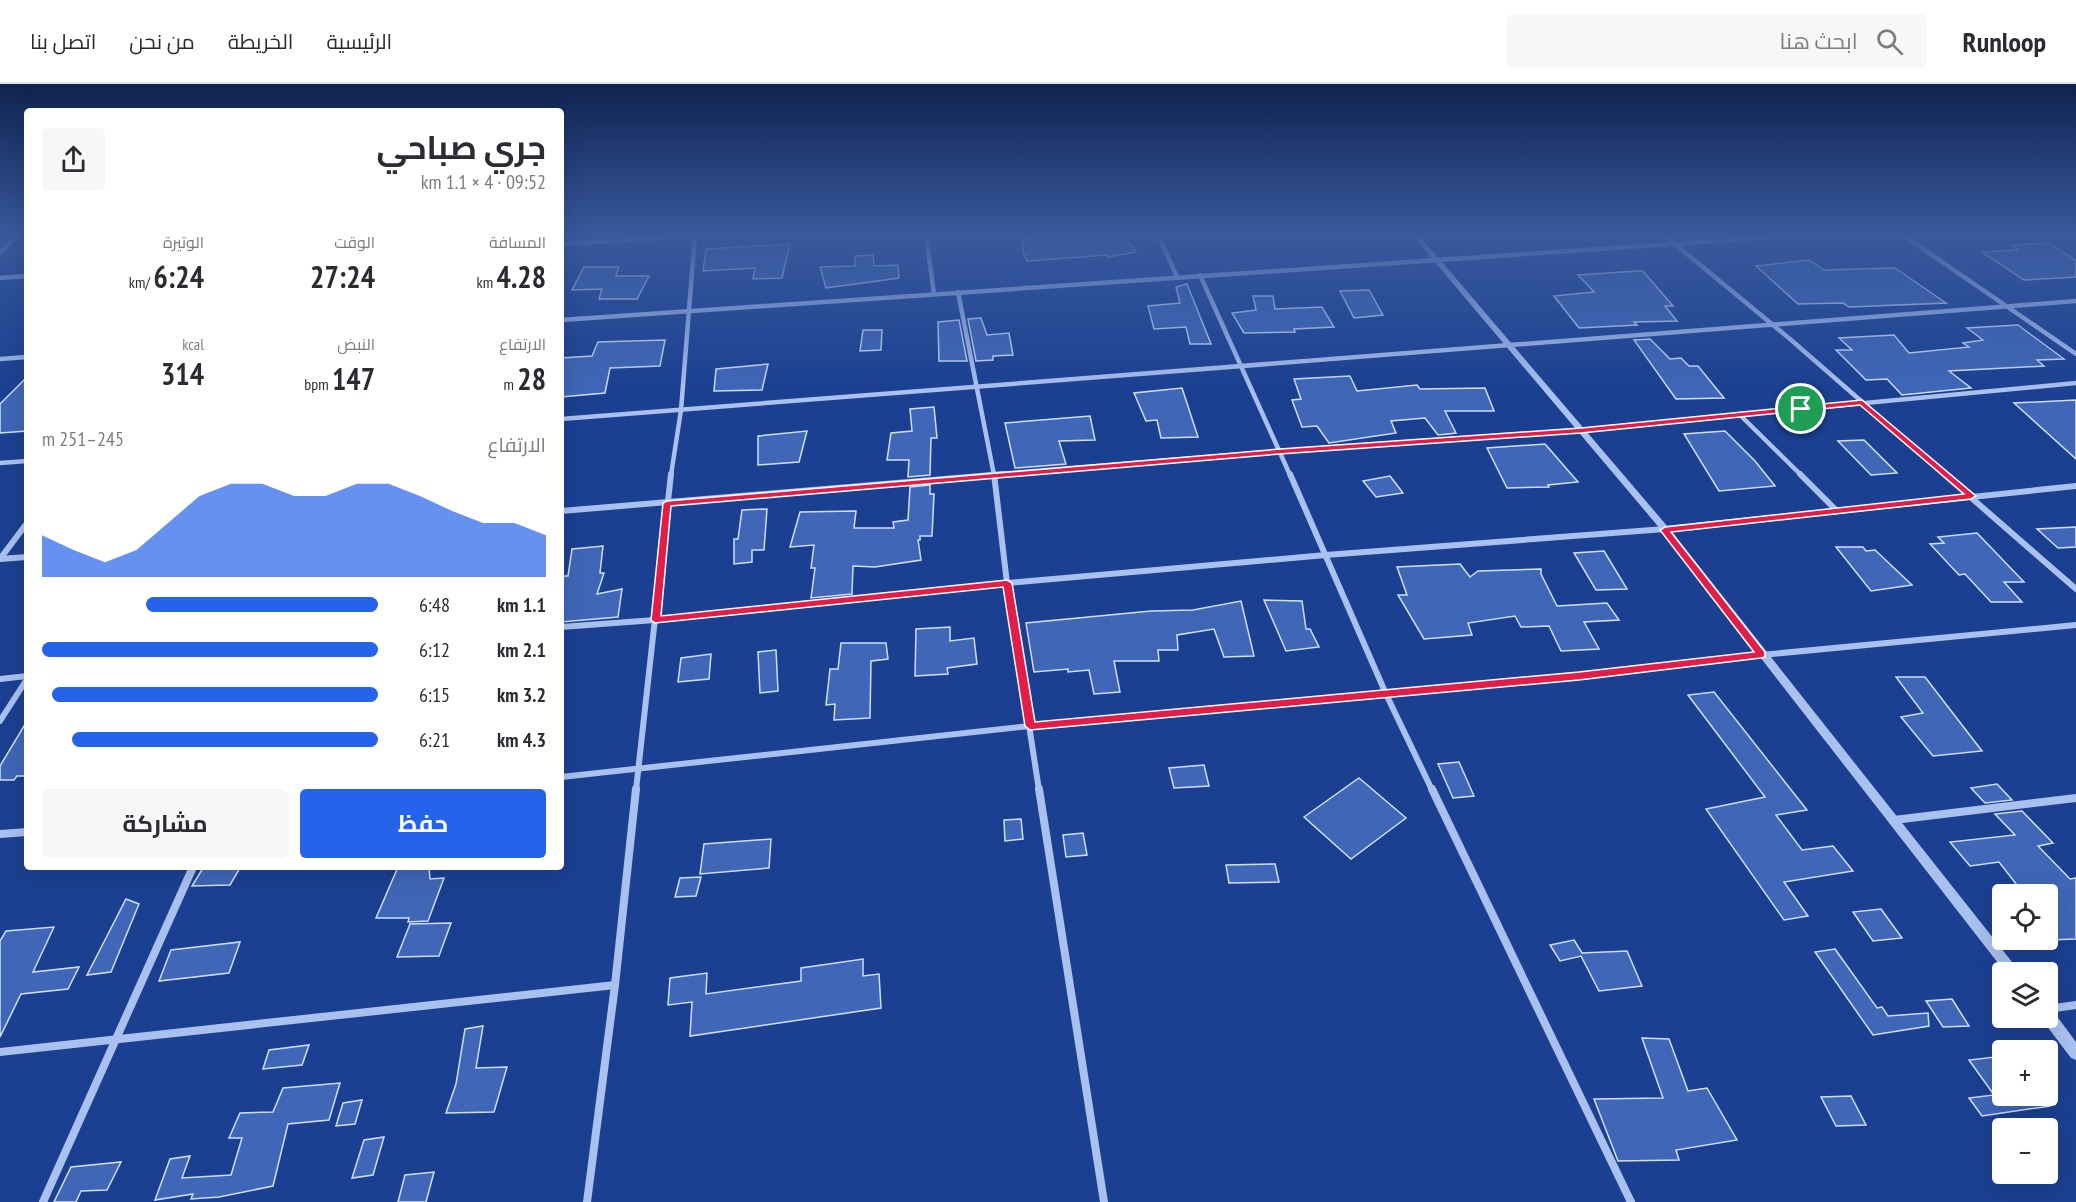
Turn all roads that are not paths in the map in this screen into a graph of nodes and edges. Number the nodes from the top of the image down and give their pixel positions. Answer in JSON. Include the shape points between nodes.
{"nodes":[{"id":1,"x":692,"y":287,"type":"edge"},
{"id":2,"x":933,"y":287,"type":"edge"},
{"id":3,"x":1028,"y":287,"type":"edge"},
{"id":4,"x":1205,"y":287,"type":"edge"},
{"id":5,"x":1460,"y":287,"type":"edge"},
{"id":6,"x":1727,"y":287,"type":"edge"},
{"id":7,"x":1979,"y":287,"type":"edge"},
{"id":8,"x":958,"y":292,"type":"junction"},
{"id":9,"x":934,"y":294,"type":"junction"},
{"id":10,"x":2076,"y":301,"type":"edge"},
{"id":11,"x":2007,"y":307,"type":"junction"},
{"id":12,"x":690,"y":310,"type":"junction"},
{"id":13,"x":564,"y":320,"type":"edge"},
{"id":14,"x":1772,"y":324,"type":"junction"},
{"id":15,"x":1509,"y":344,"type":"junction"},
{"id":16,"x":2076,"y":354,"type":"edge"},
{"id":17,"x":24,"y":357,"type":"edge"},
{"id":18,"x":0,"y":359,"type":"edge"},
{"id":19,"x":1243,"y":367,"type":"junction"},
{"id":20,"x":2076,"y":383,"type":"edge"},
{"id":21,"x":977,"y":388,"type":"junction"},
{"id":22,"x":1862,"y":403,"type":"junction"},
{"id":23,"x":681,"y":410,"type":"junction"},
{"id":24,"x":1739,"y":414,"type":"junction"},
{"id":25,"x":564,"y":419,"type":"edge"},
{"id":26,"x":1581,"y":430,"type":"junction"},
{"id":27,"x":1280,"y":451,"type":"junction"},
{"id":28,"x":24,"y":461,"type":"edge"},
{"id":29,"x":0,"y":463,"type":"edge"},
{"id":30,"x":994,"y":475,"type":"junction"},
{"id":31,"x":2076,"y":486,"type":"edge"},
{"id":32,"x":1971,"y":496,"type":"junction"},
{"id":33,"x":667,"y":503,"type":"junction"},
{"id":34,"x":1837,"y":511,"type":"junction"},
{"id":35,"x":564,"y":512,"type":"edge"},
{"id":36,"x":24,"y":527,"type":"edge"},
{"id":37,"x":1665,"y":530,"type":"junction"},
{"id":38,"x":1326,"y":555,"type":"junction"},
{"id":39,"x":24,"y":556,"type":"edge"},
{"id":40,"x":1007,"y":583,"type":"junction"},
{"id":41,"x":2076,"y":589,"type":"edge"},
{"id":42,"x":655,"y":620,"type":"junction"},
{"id":43,"x":2076,"y":625,"type":"edge"},
{"id":44,"x":564,"y":627,"type":"edge"},
{"id":45,"x":1761,"y":655,"type":"junction"},
{"id":46,"x":24,"y":678,"type":"edge"},
{"id":47,"x":0,"y":679,"type":"edge"},
{"id":48,"x":24,"y":683,"type":"edge"},
{"id":49,"x":1386,"y":694,"type":"junction"},
{"id":50,"x":0,"y":721,"type":"edge"},
{"id":51,"x":1030,"y":726,"type":"junction"},
{"id":52,"x":637,"y":769,"type":"junction"},
{"id":53,"x":564,"y":777,"type":"edge"},
{"id":54,"x":2076,"y":798,"type":"edge"},
{"id":55,"x":1894,"y":820,"type":"junction"},
{"id":56,"x":24,"y":832,"type":"edge"},
{"id":57,"x":0,"y":834,"type":"edge"},
{"id":58,"x":192,"y":870,"type":"edge"},
{"id":59,"x":2005,"y":962,"type":"edge"},
{"id":60,"x":615,"y":985,"type":"junction"},
{"id":61,"x":2076,"y":1005,"type":"edge"},
{"id":62,"x":2058,"y":1008,"type":"edge"},
{"id":63,"x":2057,"y":1028,"type":"edge"},
{"id":64,"x":118,"y":1039,"type":"junction"},
{"id":65,"x":0,"y":1052,"type":"edge"},
{"id":66,"x":2076,"y":1053,"type":"edge"},
{"id":67,"x":43,"y":1202,"type":"edge"},
{"id":68,"x":587,"y":1202,"type":"edge"},
{"id":69,"x":1104,"y":1202,"type":"edge"},
{"id":70,"x":1631,"y":1202,"type":"edge"}],
"edges":[{"from":1,"to":12,"type":"street"},
{"from":2,"to":9,"type":"street"},
{"from":3,"to":8,"type":"street"},
{"from":4,"to":19,"type":"street"},
{"from":5,"to":15,"type":"street"},
{"from":6,"to":14,"type":"street"},
{"from":7,"to":11,"type":"street"},
{"from":8,"to":9,"type":"street"},
{"from":8,"to":21,"type":"street"},
{"from":9,"to":12,"type":"street"},
{"from":10,"to":11,"type":"street"},
{"from":11,"to":14,"type":"street"},
{"from":11,"to":16,"type":"street"},
{"from":12,"to":13,"type":"street"},
{"from":12,"to":23,"type":"street"},
{"from":14,"to":15,"type":"street"},
{"from":14,"to":22,"type":"street"},
{"from":15,"to":19,"type":"street"},
{"from":15,"to":26,"type":"street"},
{"from":17,"to":18,"type":"street"},
{"from":19,"to":21,"type":"street"},
{"from":19,"to":27,"type":"street"},
{"from":20,"to":22,"type":"street"},
{"from":21,"to":23,"type":"street"},
{"from":21,"to":30,"type":"street"},
{"from":22,"to":24,"type":"street"},
{"from":22,"to":32,"type":"street"},
{"from":23,"to":25,"type":"street"},
{"from":23,"to":33,"type":"street"},
{"from":24,"to":26,"type":"street"},
{"from":24,"to":34,"type":"street"},
{"from":26,"to":27,"type":"street"},
{"from":26,"to":37,"type":"street"},
{"from":27,"to":30,"type":"street"},
{"from":27,"to":38,"type":"street"},
{"from":28,"to":29,"type":"street"},
{"from":30,"to":33,"type":"street"},
{"from":30,"to":40,"type":"street"},
{"from":31,"to":32,"type":"street"},
{"from":32,"to":34,"type":"street"},
{"from":32,"to":41,"type":"street"},
{"from":33,"to":35,"type":"street"},
{"from":33,"to":42,"type":"street"},
{"from":34,"to":37,"type":"street"},
{"from":36,"to":39,"type":"street","via":[[0,559]]},
{"from":37,"to":38,"type":"street"},
{"from":37,"to":45,"type":"street"},
{"from":38,"to":40,"type":"street"},
{"from":38,"to":49,"type":"street"},
{"from":40,"to":42,"type":"street"},
{"from":40,"to":51,"type":"street"},
{"from":42,"to":44,"type":"street"},
{"from":42,"to":52,"type":"street"},
{"from":43,"to":45,"type":"street"},
{"from":45,"to":49,"type":"street"},
{"from":45,"to":55,"type":"street"},
{"from":46,"to":47,"type":"street"},
{"from":48,"to":50,"type":"street"},
{"from":49,"to":51,"type":"street"},
{"from":49,"to":70,"type":"street"},
{"from":51,"to":52,"type":"street"},
{"from":51,"to":69,"type":"street"},
{"from":52,"to":53,"type":"street"},
{"from":52,"to":60,"type":"street"},
{"from":54,"to":55,"type":"street"},
{"from":55,"to":59,"type":"street"},
{"from":56,"to":57,"type":"street"},
{"from":58,"to":64,"type":"street"},
{"from":60,"to":64,"type":"street"},
{"from":60,"to":68,"type":"street"},
{"from":61,"to":62,"type":"street"},
{"from":63,"to":66,"type":"street"},
{"from":64,"to":65,"type":"street"},
{"from":64,"to":67,"type":"street"}]}
